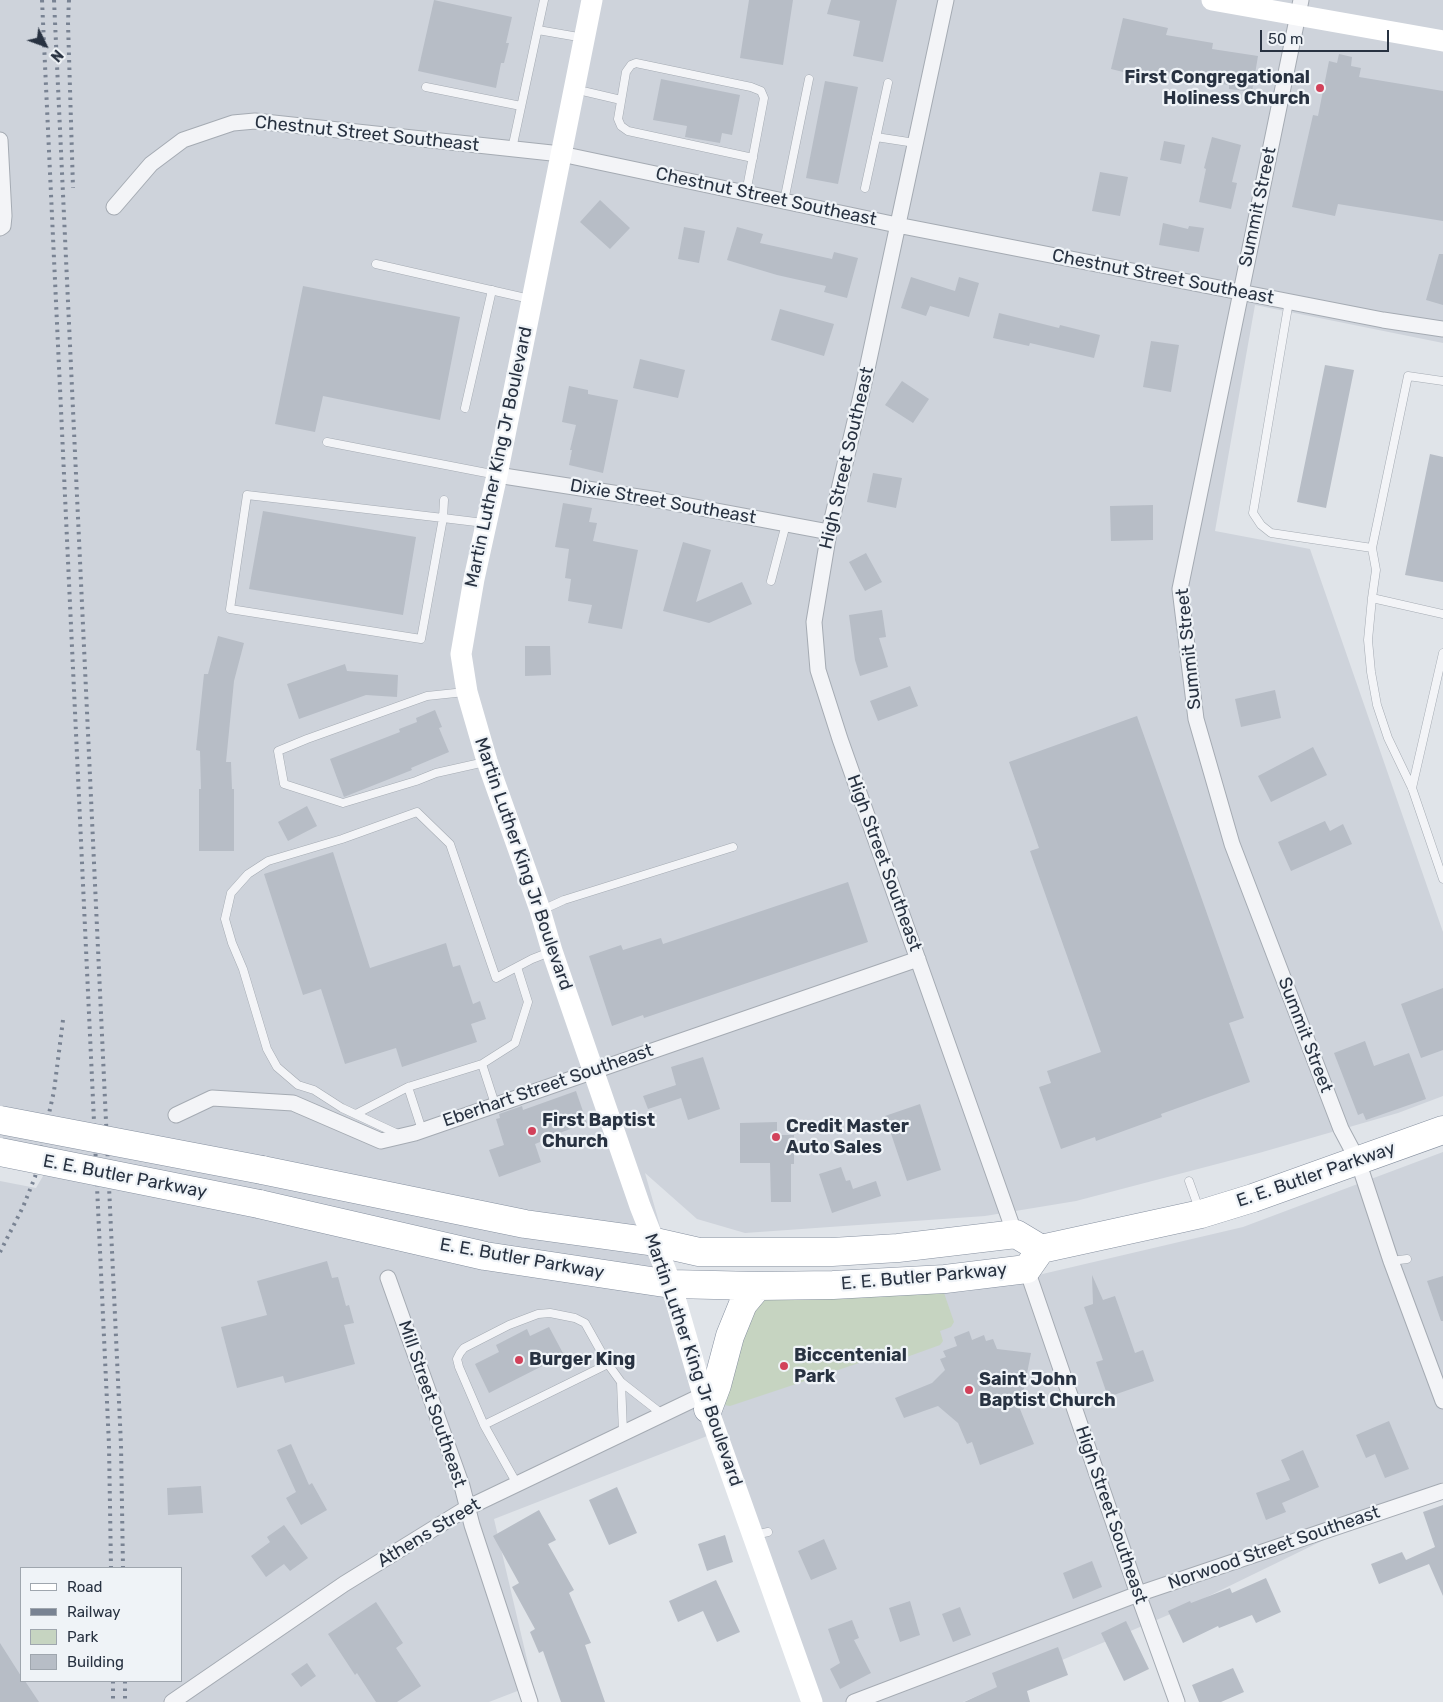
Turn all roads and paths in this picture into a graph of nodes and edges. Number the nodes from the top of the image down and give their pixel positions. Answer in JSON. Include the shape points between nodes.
{"nodes":[{"id":1,"x":544,"y":0,"type":"edge"},
{"id":2,"x":592,"y":0,"type":"edge"},
{"id":3,"x":946,"y":0,"type":"edge"},
{"id":4,"x":1212,"y":0,"type":"edge"},
{"id":5,"x":1300,"y":8,"type":"edge"},
{"id":6,"x":538,"y":30,"type":"junction"},
{"id":7,"x":584,"y":38,"type":"junction"},
{"id":8,"x":1443,"y":41,"type":"edge"},
{"id":9,"x":809,"y":79,"type":"dead end"},
{"id":10,"x":888,"y":84,"type":"dead end"},
{"id":11,"x":426,"y":87,"type":"dead end"},
{"id":12,"x":574,"y":89,"type":"junction"},
{"id":13,"x":621,"y":100,"type":"junction"},
{"id":14,"x":521,"y":106,"type":"junction"},
{"id":15,"x":876,"y":137,"type":"junction"},
{"id":16,"x":0,"y":140,"type":"edge"},
{"id":17,"x":915,"y":143,"type":"junction"},
{"id":18,"x":512,"y":148,"type":"junction"},
{"id":19,"x":561,"y":154,"type":"junction"},
{"id":20,"x":752,"y":158,"type":"junction"},
{"id":21,"x":865,"y":188,"type":"dead end"},
{"id":22,"x":746,"y":193,"type":"junction"},
{"id":23,"x":784,"y":201,"type":"junction"},
{"id":24,"x":114,"y":207,"type":"dead end"},
{"id":25,"x":898,"y":225,"type":"junction"},
{"id":26,"x":1,"y":227,"type":"edge"},
{"id":27,"x":376,"y":264,"type":"dead end"},
{"id":28,"x":492,"y":290,"type":"junction"},
{"id":29,"x":1240,"y":292,"type":"junction"},
{"id":30,"x":532,"y":299,"type":"junction"},
{"id":31,"x":1289,"y":301,"type":"junction"},
{"id":32,"x":1443,"y":329,"type":"edge"},
{"id":33,"x":1443,"y":381,"type":"edge"},
{"id":34,"x":465,"y":408,"type":"dead end"},
{"id":35,"x":327,"y":442,"type":"dead end"},
{"id":36,"x":497,"y":475,"type":"junction"},
{"id":37,"x":444,"y":500,"type":"dead end"},
{"id":38,"x":443,"y":518,"type":"junction"},
{"id":39,"x":486,"y":523,"type":"junction"},
{"id":40,"x":786,"y":524,"type":"junction"},
{"id":41,"x":829,"y":532,"type":"junction"},
{"id":42,"x":1372,"y":548,"type":"junction"},
{"id":43,"x":771,"y":581,"type":"dead end"},
{"id":44,"x":1372,"y":598,"type":"junction"},
{"id":45,"x":1443,"y":614,"type":"edge"},
{"id":46,"x":1443,"y":653,"type":"edge"},
{"id":47,"x":467,"y":692,"type":"junction"},
{"id":48,"x":487,"y":761,"type":"junction"},
{"id":49,"x":1412,"y":788,"type":"junction"},
{"id":50,"x":733,"y":847,"type":"dead end"},
{"id":51,"x":1443,"y":880,"type":"edge"},
{"id":52,"x":540,"y":910,"type":"junction"},
{"id":53,"x":552,"y":951,"type":"junction"},
{"id":54,"x":918,"y":958,"type":"junction"},
{"id":55,"x":517,"y":967,"type":"junction"},
{"id":56,"x":482,"y":1064,"type":"junction"},
{"id":57,"x":594,"y":1070,"type":"junction"},
{"id":58,"x":408,"y":1087,"type":"junction"},
{"id":59,"x":495,"y":1104,"type":"junction"},
{"id":60,"x":356,"y":1114,"type":"junction"},
{"id":61,"x":176,"y":1115,"type":"dead end"},
{"id":62,"x":0,"y":1120,"type":"edge"},
{"id":63,"x":422,"y":1130,"type":"junction"},
{"id":64,"x":1443,"y":1130,"type":"edge"},
{"id":65,"x":403,"y":1136,"type":"junction"},
{"id":66,"x":0,"y":1152,"type":"edge"},
{"id":67,"x":1358,"y":1160,"type":"junction"},
{"id":68,"x":1189,"y":1181,"type":"dead end"},
{"id":69,"x":1201,"y":1214,"type":"junction"},
{"id":70,"x":1016,"y":1234,"type":"junction"},
{"id":71,"x":655,"y":1242,"type":"junction"},
{"id":72,"x":1034,"y":1259,"type":"junction"},
{"id":73,"x":1407,"y":1259,"type":"dead end"},
{"id":74,"x":1391,"y":1261,"type":"junction"},
{"id":75,"x":388,"y":1278,"type":"dead end"},
{"id":76,"x":671,"y":1284,"type":"junction"},
{"id":77,"x":758,"y":1286,"type":"junction"},
{"id":78,"x":608,"y":1364,"type":"junction"},
{"id":79,"x":621,"y":1382,"type":"junction"},
{"id":80,"x":1443,"y":1400,"type":"edge"},
{"id":81,"x":706,"y":1402,"type":"junction"},
{"id":82,"x":662,"y":1414,"type":"junction"},
{"id":83,"x":484,"y":1425,"type":"junction"},
{"id":84,"x":623,"y":1432,"type":"junction"},
{"id":85,"x":517,"y":1484,"type":"junction"},
{"id":86,"x":1443,"y":1491,"type":"edge"},
{"id":87,"x":467,"y":1508,"type":"junction"},
{"id":88,"x":1138,"y":1594,"type":"junction"},
{"id":89,"x":172,"y":1702,"type":"edge"},
{"id":90,"x":530,"y":1702,"type":"edge"},
{"id":91,"x":812,"y":1702,"type":"edge"},
{"id":92,"x":854,"y":1702,"type":"edge"},
{"id":93,"x":1177,"y":1702,"type":"edge"}],
"edges":[{"from":1,"to":6,"type":"lane"},
{"from":2,"to":7,"type":"main road","name":"Martin Luther King Jr Boulevard"},
{"from":3,"to":17,"type":"street","name":"High Street Southeast"},
{"from":4,"to":5,"type":"main road"},
{"from":5,"to":8,"type":"main road"},
{"from":5,"to":29,"type":"street","name":"Summit Street"},
{"from":6,"to":7,"type":"lane"},
{"from":6,"to":14,"type":"lane"},
{"from":7,"to":12,"type":"main road","name":"Martin Luther King Jr Boulevard"},
{"from":9,"to":23,"type":"lane"},
{"from":10,"to":15,"type":"lane"},
{"from":11,"to":14,"type":"lane"},
{"from":12,"to":13,"type":"lane"},
{"from":12,"to":19,"type":"main road","name":"Martin Luther King Jr Boulevard"},
{"from":13,"to":20,"type":"lane","via":[[618,119],[628,131]]},
{"from":13,"to":20,"type":"lane","via":[[626,72],[636,63],[751,87],[761,92],[764,98]]},
{"from":14,"to":18,"type":"lane"},
{"from":15,"to":17,"type":"lane"},
{"from":15,"to":21,"type":"lane"},
{"from":16,"to":26,"type":"street"},
{"from":17,"to":25,"type":"street","name":"High Street Southeast"},
{"from":18,"to":19,"type":"street","name":"Chestnut Street Southeast"},
{"from":18,"to":24,"type":"street","name":"Chestnut Street Southeast","via":[[239,122],[184,140],[151,164]]},
{"from":19,"to":22,"type":"street","name":"Chestnut Street Southeast"},
{"from":19,"to":30,"type":"main road","name":"Martin Luther King Jr Boulevard"},
{"from":20,"to":22,"type":"lane"},
{"from":22,"to":23,"type":"street","name":"Chestnut Street Southeast"},
{"from":23,"to":25,"type":"street","name":"Chestnut Street Southeast"},
{"from":25,"to":29,"type":"street","name":"Chestnut Street Southeast"},
{"from":25,"to":41,"type":"street","name":"High Street Southeast"},
{"from":27,"to":28,"type":"lane"},
{"from":28,"to":30,"type":"lane"},
{"from":28,"to":34,"type":"lane"},
{"from":29,"to":31,"type":"street","name":"Chestnut Street Southeast"},
{"from":29,"to":67,"type":"street","name":"Summit Street","via":[[1180,589],[1196,719],[1232,844],[1341,1129]]},
{"from":30,"to":36,"type":"main road","name":"Martin Luther King Jr Boulevard"},
{"from":31,"to":32,"type":"street","name":"Chestnut Street Southeast"},
{"from":31,"to":42,"type":"lane","via":[[1253,513],[1271,533]]},
{"from":33,"to":42,"type":"lane","via":[[1408,376]]},
{"from":35,"to":36,"type":"lane"},
{"from":36,"to":39,"type":"main road","name":"Martin Luther King Jr Boulevard"},
{"from":36,"to":40,"type":"street","name":"Dixie Street Southeast"},
{"from":37,"to":38,"type":"lane"},
{"from":38,"to":38,"type":"lane","via":[[247,494],[230,609],[421,639]]},
{"from":38,"to":39,"type":"lane"},
{"from":39,"to":47,"type":"main road","name":"Martin Luther King Jr Boulevard","via":[[461,654]]},
{"from":40,"to":41,"type":"street","name":"Dixie Street Southeast"},
{"from":40,"to":43,"type":"lane"},
{"from":41,"to":54,"type":"street","name":"High Street Southeast","via":[[814,622],[818,670]]},
{"from":42,"to":44,"type":"lane","via":[[1376,570]]},
{"from":44,"to":45,"type":"lane"},
{"from":44,"to":49,"type":"lane","via":[[1368,640],[1377,705],[1388,738]]},
{"from":46,"to":49,"type":"lane"},
{"from":47,"to":48,"type":"main road","name":"Martin Luther King Jr Boulevard"},
{"from":47,"to":48,"type":"lane","via":[[426,696],[278,751],[284,784],[343,803],[436,773]]},
{"from":48,"to":52,"type":"main road","name":"Martin Luther King Jr Boulevard"},
{"from":49,"to":51,"type":"lane"},
{"from":50,"to":52,"type":"lane"},
{"from":52,"to":53,"type":"main road","name":"Martin Luther King Jr Boulevard"},
{"from":53,"to":55,"type":"lane"},
{"from":53,"to":57,"type":"main road","name":"Martin Luther King Jr Boulevard"},
{"from":54,"to":57,"type":"street","name":"Eberhart Street Southeast"},
{"from":54,"to":70,"type":"street","name":"High Street Southeast"},
{"from":55,"to":56,"type":"lane","via":[[528,1002],[515,1043]]},
{"from":55,"to":60,"type":"lane","via":[[496,978],[450,844],[417,812],[268,861],[248,874],[231,893],[225,919],[267,1049],[277,1067],[298,1085],[314,1090]]},
{"from":56,"to":58,"type":"lane"},
{"from":56,"to":59,"type":"lane"},
{"from":57,"to":59,"type":"street","name":"Eberhart Street Southeast"},
{"from":57,"to":71,"type":"main road","name":"Martin Luther King Jr Boulevard"},
{"from":58,"to":60,"type":"lane"},
{"from":58,"to":63,"type":"lane"},
{"from":59,"to":63,"type":"street","name":"Eberhart Street Southeast"},
{"from":60,"to":65,"type":"lane"},
{"from":61,"to":65,"type":"street","name":"Eberhart Street Southeast","via":[[212,1098],[292,1103],[381,1141]]},
{"from":62,"to":71,"type":"highway","name":"E. E. Butler Parkway","bridge":true,"via":[[525,1224]]},
{"from":63,"to":65,"type":"street","name":"Eberhart Street Southeast"},
{"from":64,"to":67,"type":"highway","name":"E. E. Butler Parkway"},
{"from":66,"to":76,"type":"highway","name":"E. E. Butler Parkway","bridge":true,"via":[[259,1204],[486,1256]]},
{"from":67,"to":69,"type":"highway","name":"E. E. Butler Parkway"},
{"from":67,"to":74,"type":"street","name":"Summit Street"},
{"from":68,"to":69,"type":"lane"},
{"from":69,"to":72,"type":"highway","name":"E. E. Butler Parkway"},
{"from":70,"to":71,"type":"highway","name":"E. E. Butler Parkway","via":[[832,1252],[699,1252]]},
{"from":70,"to":72,"type":"highway","name":"E. E. Butler Parkway"},
{"from":71,"to":76,"type":"main road","name":"Martin Luther King Jr Boulevard"},
{"from":72,"to":77,"type":"highway","name":"E. E. Butler Parkway","via":[[945,1279]]},
{"from":72,"to":88,"type":"street","name":"High Street Southeast"},
{"from":73,"to":74,"type":"lane"},
{"from":74,"to":80,"type":"street","name":"Summit Street"},
{"from":75,"to":87,"type":"street","name":"Mill Street Southeast"},
{"from":76,"to":77,"type":"highway","name":"E. E. Butler Parkway"},
{"from":76,"to":81,"type":"main road","name":"Martin Luther King Jr Boulevard"},
{"from":77,"to":81,"type":"highway","via":[[742,1304],[717,1385]]},
{"from":78,"to":79,"type":"lane"},
{"from":78,"to":83,"type":"lane"},
{"from":78,"to":83,"type":"lane","via":[[585,1323],[550,1313],[528,1317],[464,1348],[457,1359]]},
{"from":79,"to":82,"type":"lane"},
{"from":79,"to":84,"type":"lane"},
{"from":81,"to":82,"type":"street","name":"Athens Street"},
{"from":81,"to":91,"type":"main road","name":"Martin Luther King Jr Boulevard","via":[[761,1534]]},
{"from":82,"to":84,"type":"street","name":"Athens Street"},
{"from":83,"to":85,"type":"lane"},
{"from":84,"to":85,"type":"street","name":"Athens Street"},
{"from":85,"to":87,"type":"street","name":"Athens Street"},
{"from":86,"to":88,"type":"street","name":"Norwood Street Southeast"},
{"from":87,"to":89,"type":"street","name":"Athens Street","via":[[344,1584]]},
{"from":87,"to":90,"type":"street","name":"Mill Street Southeast"},
{"from":88,"to":92,"type":"street","name":"Norwood Street Southeast"},
{"from":88,"to":93,"type":"street","name":"High Street Southeast"}]}
